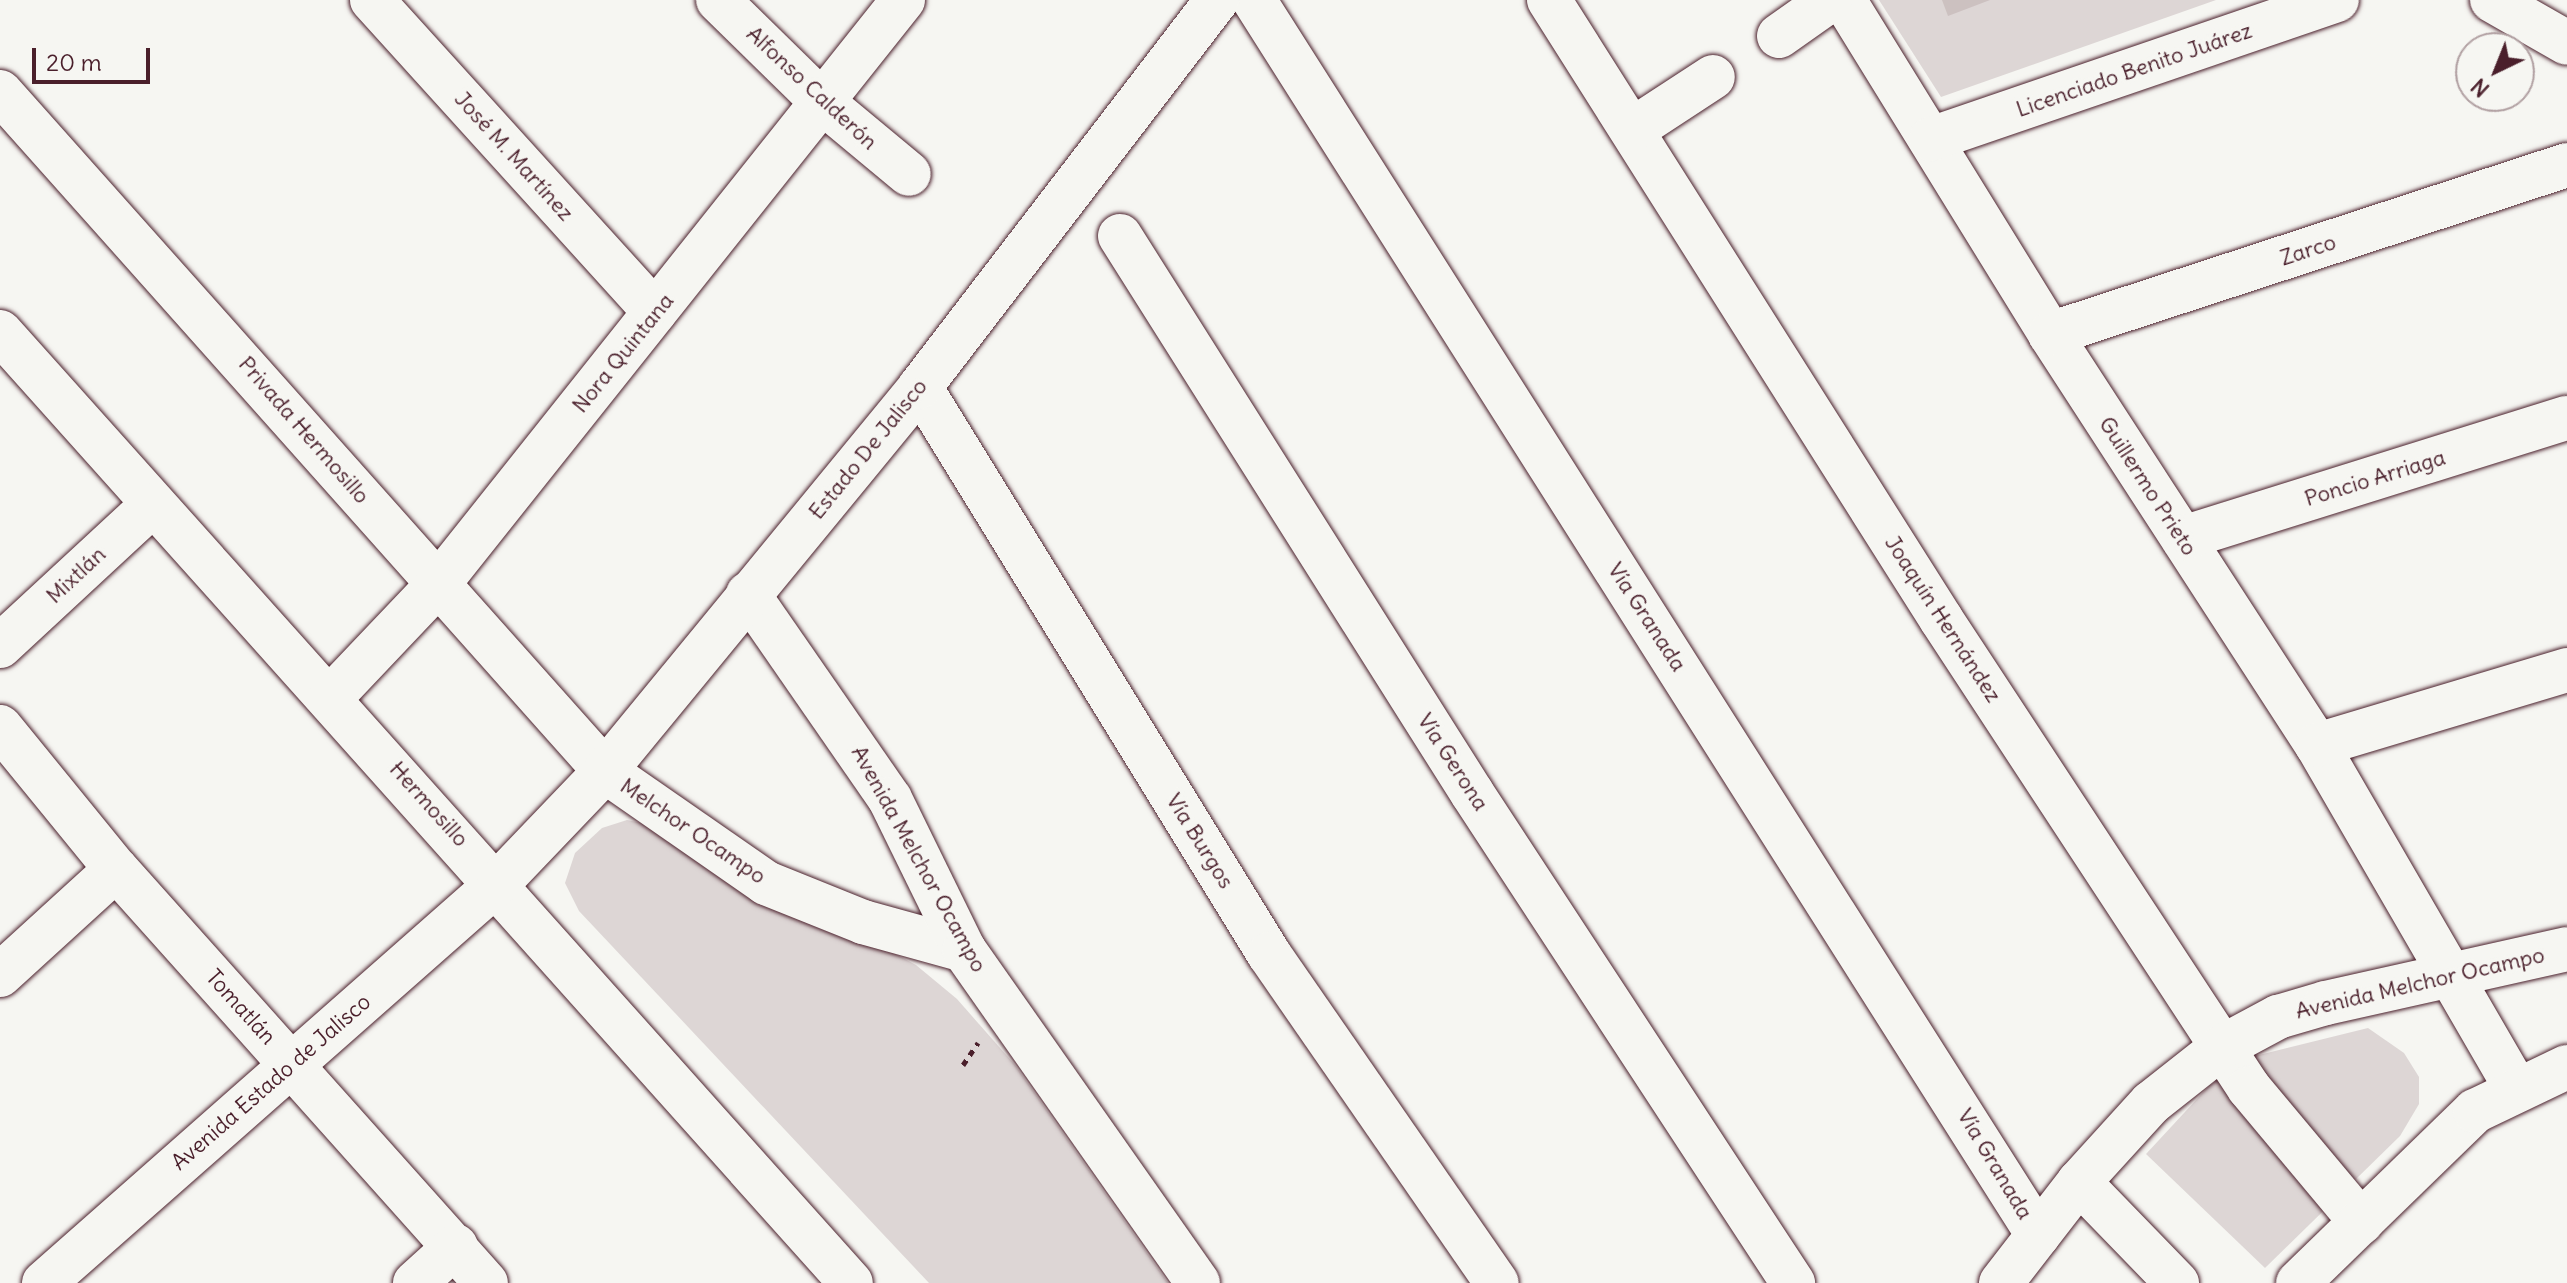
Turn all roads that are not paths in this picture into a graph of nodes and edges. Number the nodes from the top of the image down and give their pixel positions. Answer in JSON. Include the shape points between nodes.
{"nodes":[{"id":1,"x":372,"y":0,"type":"edge"},
{"id":2,"x":718,"y":0,"type":"edge"},
{"id":3,"x":903,"y":0,"type":"edge"},
{"id":4,"x":1217,"y":0,"type":"edge"},
{"id":5,"x":1254,"y":0,"type":"edge"},
{"id":6,"x":1549,"y":0,"type":"edge"},
{"id":7,"x":1830,"y":0,"type":"edge"},
{"id":8,"x":1844,"y":0,"type":"edge"},
{"id":9,"x":2337,"y":0,"type":"edge"},
{"id":10,"x":2492,"y":0,"type":"edge"},
{"id":11,"x":1779,"y":36,"type":"dead end"},
{"id":12,"x":2567,"y":43,"type":"edge"},
{"id":13,"x":1713,"y":77,"type":"dead end"},
{"id":14,"x":0,"y":92,"type":"edge"},
{"id":15,"x":821,"y":101,"type":"junction"},
{"id":16,"x":1635,"y":128,"type":"junction"},
{"id":17,"x":1931,"y":139,"type":"junction"},
{"id":18,"x":2567,"y":165,"type":"edge"},
{"id":19,"x":909,"y":174,"type":"dead end"},
{"id":20,"x":1120,"y":236,"type":"dead end"},
{"id":21,"x":655,"y":312,"type":"junction"},
{"id":22,"x":0,"y":332,"type":"edge"},
{"id":23,"x":2050,"y":334,"type":"junction"},
{"id":24,"x":920,"y":387,"type":"junction"},
{"id":25,"x":2567,"y":418,"type":"edge"},
{"id":26,"x":152,"y":505,"type":"junction"},
{"id":27,"x":2183,"y":538,"type":"junction"},
{"id":28,"x":439,"y":583,"type":"junction"},
{"id":29,"x":748,"y":594,"type":"junction"},
{"id":30,"x":0,"y":646,"type":"edge"},
{"id":31,"x":2567,"y":670,"type":"edge"},
{"id":32,"x":331,"y":697,"type":"junction"},
{"id":33,"x":0,"y":727,"type":"edge"},
{"id":34,"x":2317,"y":745,"type":"junction"},
{"id":35,"x":605,"y":771,"type":"junction"},
{"id":36,"x":116,"y":869,"type":"junction"},
{"id":37,"x":499,"y":882,"type":"junction"},
{"id":38,"x":964,"y":950,"type":"junction"},
{"id":39,"x":2566,"y":951,"type":"edge"},
{"id":40,"x":2449,"y":973,"type":"junction"},
{"id":41,"x":0,"y":975,"type":"edge"},
{"id":42,"x":2222,"y":1047,"type":"junction"},
{"id":43,"x":292,"y":1063,"type":"junction"},
{"id":44,"x":2567,"y":1067,"type":"edge"},
{"id":45,"x":2516,"y":1088,"type":"junction"},
{"id":46,"x":2079,"y":1182,"type":"junction"},
{"id":47,"x":2361,"y":1222,"type":"junction"},
{"id":48,"x":2038,"y":1235,"type":"junction"},
{"id":49,"x":456,"y":1246,"type":"junction"},
{"id":50,"x":44,"y":1283,"type":"edge"},
{"id":51,"x":415,"y":1283,"type":"edge"},
{"id":52,"x":486,"y":1283,"type":"edge"},
{"id":53,"x":851,"y":1283,"type":"edge"},
{"id":54,"x":1198,"y":1283,"type":"edge"},
{"id":55,"x":1497,"y":1283,"type":"edge"},
{"id":56,"x":1793,"y":1283,"type":"edge"},
{"id":57,"x":2001,"y":1283,"type":"edge"},
{"id":58,"x":2177,"y":1283,"type":"edge"},
{"id":59,"x":2298,"y":1283,"type":"edge"}],
"edges":[{"from":1,"to":21,"type":"street","name":"José M. Martínez"},
{"from":2,"to":15,"type":"street","name":"Alfonso Calderón"},
{"from":3,"to":15,"type":"street","name":"Nora Quintana"},
{"from":4,"to":24,"type":"street","name":"Estado De Jalisco"},
{"from":5,"to":48,"type":"street","name":"Vía Granada"},
{"from":6,"to":16,"type":"street","name":"Joaquín Hernández"},
{"from":7,"to":11,"type":"street"},
{"from":8,"to":17,"type":"street","name":"Guillermo Prieto"},
{"from":9,"to":17,"type":"street","name":"Licenciado Benito Juárez"},
{"from":10,"to":12,"type":"street"},
{"from":13,"to":16,"type":"street"},
{"from":14,"to":28,"type":"street","name":"Privada Hermosillo"},
{"from":15,"to":19,"type":"street","name":"Alfonso Calderón"},
{"from":15,"to":21,"type":"street","name":"Nora Quintana"},
{"from":16,"to":42,"type":"street","name":"Joaquín Hernández","via":[[1941,619]]},
{"from":17,"to":23,"type":"street","name":"Guillermo Prieto"},
{"from":18,"to":23,"type":"street","name":"Zarco"},
{"from":20,"to":56,"type":"street","name":"Vía Gerona","via":[[1481,806]]},
{"from":21,"to":28,"type":"street","name":"Nora Quintana"},
{"from":22,"to":26,"type":"street","name":"Hermosillo"},
{"from":23,"to":27,"type":"street","name":"Guillermo Prieto"},
{"from":24,"to":29,"type":"street","name":"Estado De Jalisco"},
{"from":24,"to":55,"type":"street","name":"Vía Burgos","via":[[1269,954]]},
{"from":25,"to":27,"type":"street","name":"Poncio Arriaga"},
{"from":26,"to":30,"type":"street","name":"Mixtlán"},
{"from":26,"to":32,"type":"street","name":"Hermosillo"},
{"from":27,"to":34,"type":"street","name":"Guillermo Prieto"},
{"from":28,"to":32,"type":"street","name":"Nora Quintana"},
{"from":28,"to":35,"type":"street","name":"Privada Hermosillo"},
{"from":29,"to":35,"type":"street","name":"Estado De Jalisco"},
{"from":29,"to":38,"type":"street","name":"Avenida Melchor Ocampo","via":[[890,799]]},
{"from":31,"to":34,"type":"street"},
{"from":32,"to":37,"type":"street","name":"Hermosillo"},
{"from":33,"to":36,"type":"street","name":"Tomatlán"},
{"from":34,"to":40,"type":"street","name":"Guillermo Prieto"},
{"from":35,"to":37,"type":"street","name":"Estado De Jalisco"},
{"from":35,"to":38,"type":"street","name":"Melchor Ocampo","via":[[766,883],[863,922]]},
{"from":36,"to":41,"type":"street"},
{"from":36,"to":43,"type":"street","name":"Tomatlán"},
{"from":37,"to":43,"type":"street","name":"Avenida Estado de Jalisco"},
{"from":37,"to":53,"type":"street","name":"Hermosillo"},
{"from":38,"to":54,"type":"street","name":"Avenida Melchor Ocampo"},
{"from":39,"to":40,"type":"street","name":"Avenida Melchor Ocampo"},
{"from":40,"to":42,"type":"street","name":"Avenida Melchor Ocampo","via":[[2278,1017]]},
{"from":40,"to":45,"type":"street","name":"Guillermo Prieto"},
{"from":42,"to":46,"type":"street","name":"Avenida Melchor Ocampo","via":[[2151,1103]]},
{"from":42,"to":47,"type":"street","name":"Joaquín Hernández","via":[[2272,1118]]},
{"from":43,"to":49,"type":"street","name":"Tomatlán"},
{"from":43,"to":50,"type":"street","name":"Avenida Estado de Jalisco"},
{"from":44,"to":45,"type":"street"},
{"from":45,"to":47,"type":"street","via":[[2475,1111]]},
{"from":46,"to":48,"type":"street","name":"Avenida Melchor Ocampo"},
{"from":46,"to":58,"type":"street"},
{"from":47,"to":59,"type":"street"},
{"from":48,"to":57,"type":"street","name":"Avenida Melchor Ocampo"},
{"from":49,"to":51,"type":"street"},
{"from":49,"to":52,"type":"street","name":"Tomatlán"}]}
